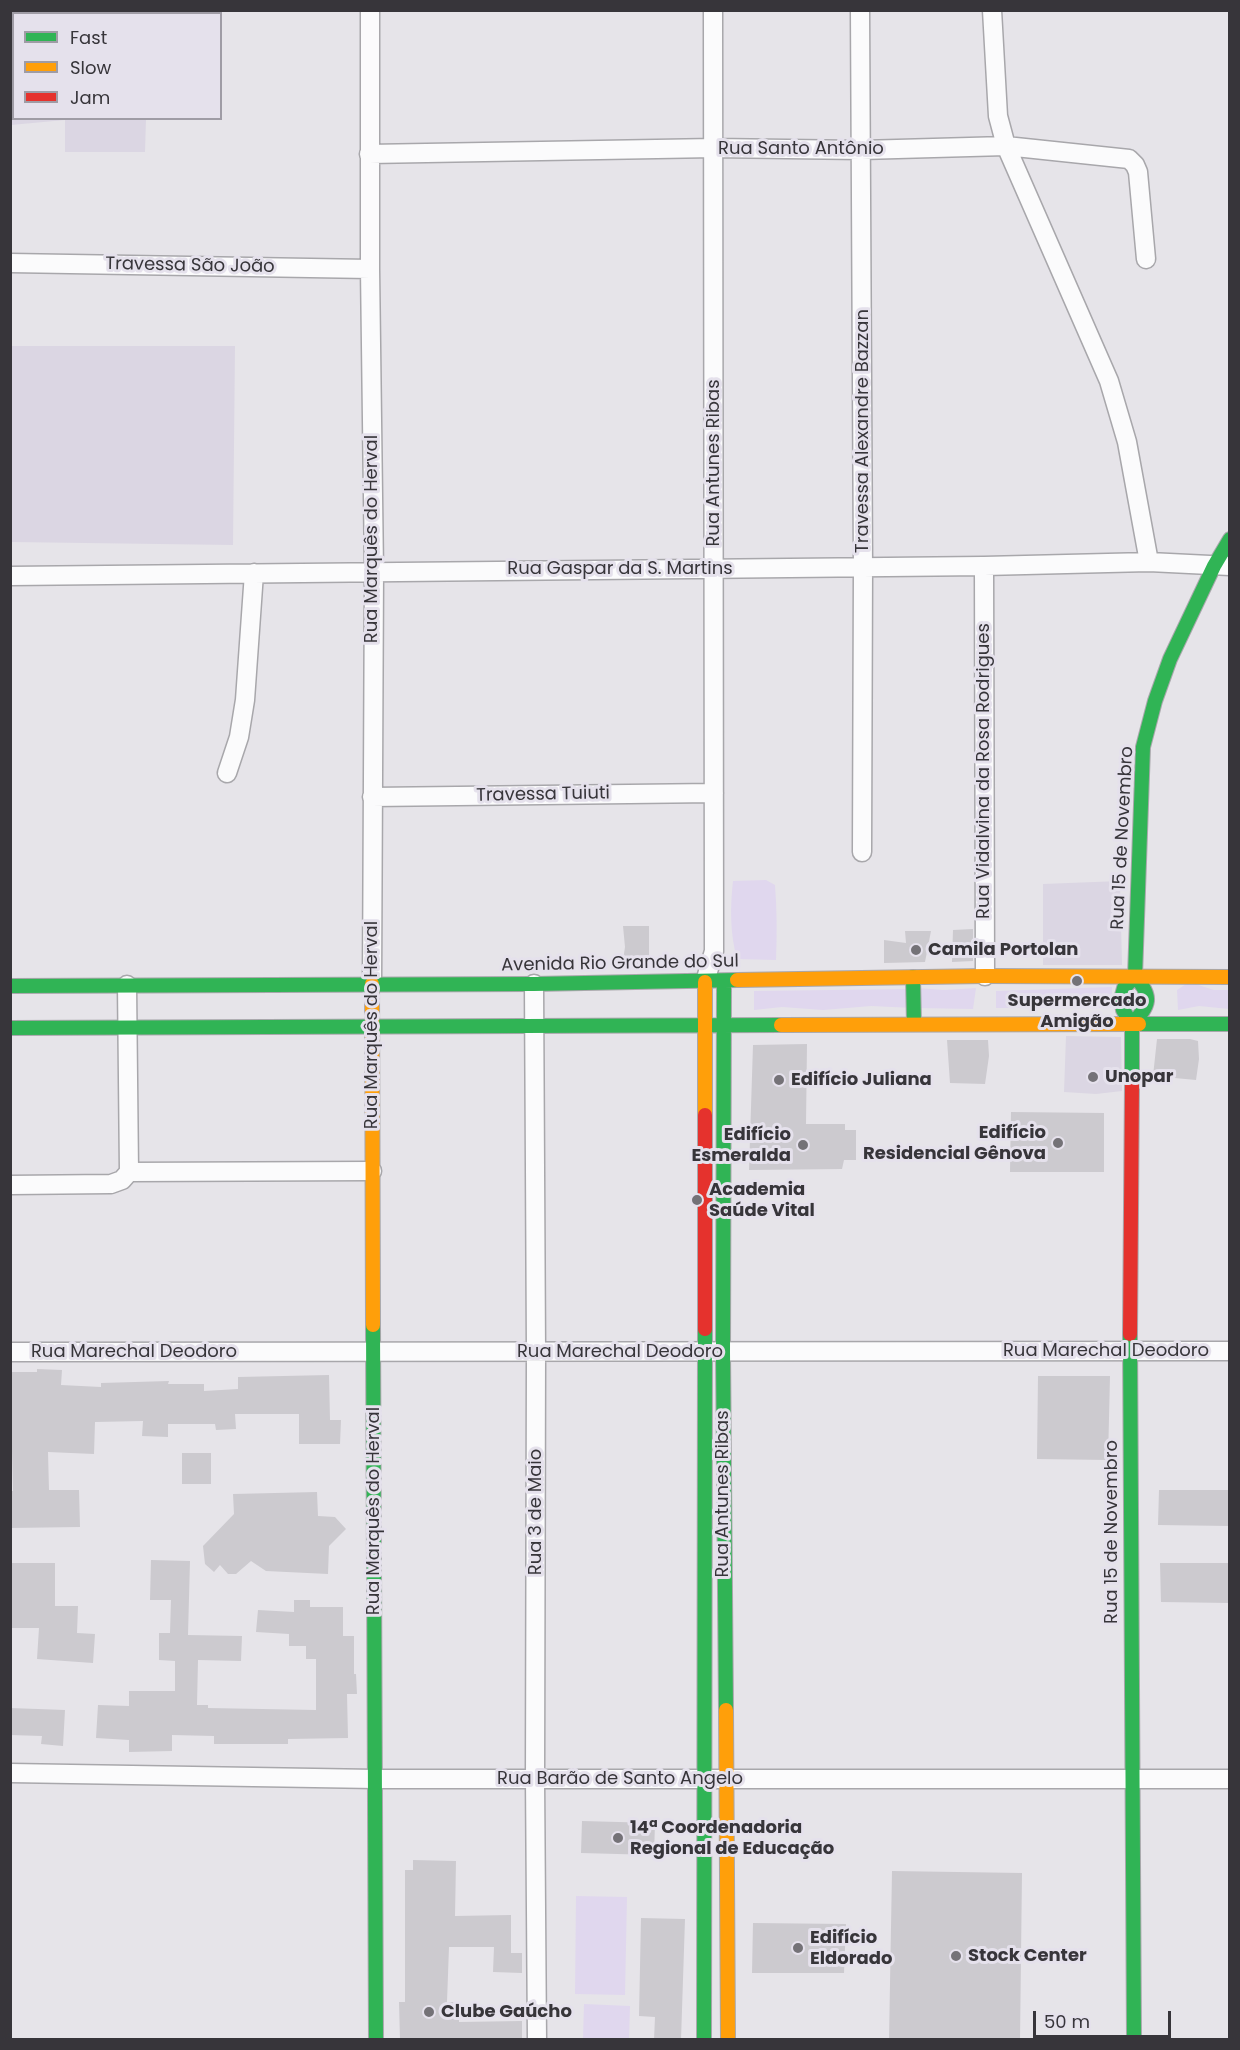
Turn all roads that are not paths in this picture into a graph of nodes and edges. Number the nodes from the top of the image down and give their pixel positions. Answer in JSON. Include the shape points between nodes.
{"nodes":[{"id":1,"x":370,"y":10,"type":"edge"},
{"id":2,"x":713,"y":10,"type":"edge"},
{"id":3,"x":860,"y":10,"type":"edge"},
{"id":4,"x":992,"y":10,"type":"edge"},
{"id":5,"x":1006,"y":146,"type":"junction"},
{"id":6,"x":714,"y":148,"type":"junction"},
{"id":7,"x":861,"y":150,"type":"junction"},
{"id":8,"x":369,"y":153,"type":"junction"},
{"id":9,"x":1146,"y":260,"type":"dead end"},
{"id":10,"x":10,"y":263,"type":"edge"},
{"id":11,"x":370,"y":269,"type":"junction"},
{"id":12,"x":1230,"y":539,"type":"edge"},
{"id":13,"x":1149,"y":562,"type":"junction"},
{"id":14,"x":984,"y":566,"type":"junction"},
{"id":15,"x":1222,"y":566,"type":"edge"},
{"id":16,"x":863,"y":567,"type":"junction"},
{"id":17,"x":714,"y":569,"type":"junction"},
{"id":18,"x":374,"y":571,"type":"junction"},
{"id":19,"x":254,"y":573,"type":"junction"},
{"id":20,"x":10,"y":576,"type":"edge"},
{"id":21,"x":227,"y":773,"type":"dead end"},
{"id":22,"x":714,"y":793,"type":"junction"},
{"id":23,"x":372,"y":797,"type":"junction"},
{"id":24,"x":861,"y":852,"type":"dead end"},
{"id":25,"x":714,"y":951,"type":"junction"},
{"id":26,"x":985,"y":976,"type":"junction"},
{"id":27,"x":1135,"y":976,"type":"junction"},
{"id":28,"x":1230,"y":977,"type":"edge"},
{"id":29,"x":913,"y":978,"type":"junction"},
{"id":30,"x":724,"y":981,"type":"junction"},
{"id":31,"x":705,"y":982,"type":"junction"},
{"id":32,"x":372,"y":984,"type":"junction"},
{"id":33,"x":534,"y":984,"type":"junction"},
{"id":34,"x":128,"y":985,"type":"junction"},
{"id":35,"x":10,"y":986,"type":"edge"},
{"id":36,"x":704,"y":1024,"type":"junction"},
{"id":37,"x":723,"y":1024,"type":"junction"},
{"id":38,"x":914,"y":1024,"type":"junction"},
{"id":39,"x":1132,"y":1024,"type":"junction"},
{"id":40,"x":1230,"y":1024,"type":"edge"},
{"id":41,"x":534,"y":1026,"type":"junction"},
{"id":42,"x":128,"y":1027,"type":"junction"},
{"id":43,"x":372,"y":1027,"type":"junction"},
{"id":44,"x":10,"y":1028,"type":"edge"},
{"id":45,"x":372,"y":1171,"type":"junction"},
{"id":46,"x":129,"y":1172,"type":"junction"},
{"id":47,"x":10,"y":1185,"type":"edge"},
{"id":48,"x":1130,"y":1351,"type":"junction"},
{"id":49,"x":1230,"y":1351,"type":"edge"},
{"id":50,"x":10,"y":1352,"type":"edge"},
{"id":51,"x":704,"y":1352,"type":"junction"},
{"id":52,"x":723,"y":1352,"type":"junction"},
{"id":53,"x":373,"y":1353,"type":"junction"},
{"id":54,"x":536,"y":1353,"type":"junction"},
{"id":55,"x":10,"y":1773,"type":"edge"},
{"id":56,"x":1132,"y":1778,"type":"junction"},
{"id":57,"x":375,"y":1779,"type":"junction"},
{"id":58,"x":535,"y":1779,"type":"junction"},
{"id":59,"x":703,"y":1779,"type":"junction"},
{"id":60,"x":724,"y":1779,"type":"junction"},
{"id":61,"x":1230,"y":1779,"type":"edge"},
{"id":62,"x":376,"y":2040,"type":"edge"},
{"id":63,"x":537,"y":2040,"type":"edge"},
{"id":64,"x":704,"y":2040,"type":"edge"},
{"id":65,"x":728,"y":2040,"type":"edge"},
{"id":66,"x":1134,"y":2040,"type":"edge"}],
"edges":[{"from":1,"to":8,"type":"street","name":"Rua Marquês do Herval"},
{"from":2,"to":6,"type":"street","name":"Rua Antunes Ribas"},
{"from":3,"to":7,"type":"street","name":"Travessa Alexandre Bazzan"},
{"from":4,"to":5,"type":"street","via":[[998,116]]},
{"from":5,"to":7,"type":"street","name":"Rua Santo Antônio"},
{"from":5,"to":9,"type":"street","name":"Rua Santo Antônio","via":[[1129,159],[1138,172]]},
{"from":5,"to":13,"type":"street","via":[[1109,381],[1127,442]]},
{"from":6,"to":7,"type":"street","name":"Rua Santo Antônio"},
{"from":6,"to":8,"type":"street","name":"Rua Santo Antônio"},
{"from":6,"to":17,"type":"street","name":"Rua Antunes Ribas"},
{"from":7,"to":16,"type":"street","name":"Travessa Alexandre Bazzan"},
{"from":8,"to":11,"type":"street","name":"Rua Marquês do Herval"},
{"from":10,"to":11,"type":"street","name":"Travessa São João"},
{"from":11,"to":18,"type":"street","name":"Rua Marquês do Herval"},
{"from":12,"to":15,"type":"street","name":"Rua 15 de Novembro"},
{"from":13,"to":14,"type":"street","name":"Rua Gaspar da S. Martins"},
{"from":13,"to":15,"type":"street","name":"Rua Gaspar da S. Martins"},
{"from":14,"to":16,"type":"street","name":"Rua Gaspar da S. Martins"},
{"from":14,"to":26,"type":"street","name":"Rua Vidalvina da Rosa Rodrigues"},
{"from":15,"to":27,"type":"street","name":"Rua 15 de Novembro","via":[[1170,659],[1143,747]]},
{"from":16,"to":17,"type":"street","name":"Rua Gaspar da S. Martins"},
{"from":16,"to":24,"type":"street","name":"Travessa Alexandre Bazzan"},
{"from":17,"to":18,"type":"street","name":"Rua Gaspar da S. Martins"},
{"from":17,"to":22,"type":"street","name":"Rua Antunes Ribas"},
{"from":18,"to":19,"type":"street","name":"Rua Gaspar da S. Martins"},
{"from":18,"to":23,"type":"street","name":"Rua Marquês do Herval"},
{"from":19,"to":20,"type":"street","name":"Rua Gaspar da S. Martins"},
{"from":19,"to":21,"type":"street","via":[[245,700],[239,737]]},
{"from":22,"to":23,"type":"street","name":"Travessa Tuiuti"},
{"from":22,"to":25,"type":"street","name":"Rua Antunes Ribas"},
{"from":23,"to":32,"type":"street","name":"Rua Marquês do Herval"},
{"from":25,"to":30,"type":"street","name":"Rua Antunes Ribas"},
{"from":25,"to":31,"type":"street","name":"Rua Antunes Ribas"},
{"from":26,"to":27,"type":"street","name":"Avenida Rio Grande do Sul"},
{"from":26,"to":29,"type":"street","name":"Avenida Rio Grande do Sul"},
{"from":27,"to":28,"type":"street","name":"Avenida Rio Grande do Sul"},
{"from":27,"to":39,"type":"street","name":"Rua 15 de Novembro","via":[[1124,986],[1120,999]]},
{"from":27,"to":39,"type":"street","via":[[1146,988],[1149,1000]]},
{"from":29,"to":30,"type":"street","name":"Avenida Rio Grande do Sul"},
{"from":29,"to":38,"type":"street"},
{"from":30,"to":31,"type":"street","name":"Avenida Rio Grande do Sul"},
{"from":30,"to":37,"type":"street","name":"Rua Antunes Ribas"},
{"from":31,"to":33,"type":"street","name":"Avenida Rio Grande do Sul"},
{"from":31,"to":36,"type":"street","name":"Rua Antunes Ribas"},
{"from":32,"to":33,"type":"street","name":"Avenida Rio Grande do Sul"},
{"from":32,"to":34,"type":"street","name":"Avenida Rio Grande do Sul"},
{"from":32,"to":43,"type":"street","name":"Rua Marquês do Herval"},
{"from":33,"to":41,"type":"street","name":"Rua 3 de Maio"},
{"from":34,"to":35,"type":"street","name":"Avenida Rio Grande do Sul"},
{"from":34,"to":42,"type":"street"},
{"from":36,"to":37,"type":"street"},
{"from":36,"to":41,"type":"street"},
{"from":36,"to":51,"type":"street","name":"Rua Antunes Ribas"},
{"from":37,"to":38,"type":"street"},
{"from":37,"to":52,"type":"street","name":"Rua Antunes Ribas"},
{"from":38,"to":39,"type":"street"},
{"from":39,"to":40,"type":"street"},
{"from":39,"to":48,"type":"street","name":"Rua 15 de Novembro"},
{"from":41,"to":43,"type":"street"},
{"from":41,"to":54,"type":"street","name":"Rua 3 de Maio"},
{"from":42,"to":43,"type":"street"},
{"from":42,"to":44,"type":"street"},
{"from":42,"to":46,"type":"street"},
{"from":43,"to":45,"type":"street","name":"Rua Marquês do Herval"},
{"from":45,"to":46,"type":"street"},
{"from":45,"to":53,"type":"street","name":"Rua Marquês do Herval"},
{"from":46,"to":47,"type":"street","via":[[111,1184]]},
{"from":48,"to":49,"type":"street","name":"Rua Marechal Deodoro"},
{"from":48,"to":52,"type":"street","name":"Rua Marechal Deodoro"},
{"from":48,"to":56,"type":"street","name":"Rua 15 de Novembro"},
{"from":50,"to":53,"type":"street","name":"Rua Marechal Deodoro"},
{"from":51,"to":52,"type":"street","name":"Rua Marechal Deodoro"},
{"from":51,"to":54,"type":"street","name":"Rua Marechal Deodoro"},
{"from":51,"to":59,"type":"street","name":"Rua Antunes Ribas"},
{"from":52,"to":60,"type":"street","name":"Rua Antunes Ribas"},
{"from":53,"to":54,"type":"street","name":"Rua Marechal Deodoro"},
{"from":53,"to":57,"type":"street","name":"Rua Marquês do Herval"},
{"from":54,"to":58,"type":"street","name":"Rua 3 de Maio"},
{"from":55,"to":57,"type":"street","name":"Rua Barão de Santo Angelo"},
{"from":56,"to":60,"type":"street","name":"Rua Barão de Santo Angelo"},
{"from":56,"to":61,"type":"street","name":"Rua Barão de Santo Angelo"},
{"from":56,"to":66,"type":"street","name":"Rua 15 de Novembro"},
{"from":57,"to":58,"type":"street","name":"Rua Barão de Santo Angelo"},
{"from":57,"to":62,"type":"street","name":"Rua Marquês do Herval"},
{"from":58,"to":59,"type":"street","name":"Rua Barão de Santo Angelo"},
{"from":58,"to":63,"type":"street","name":"Rua 3 de Maio"},
{"from":59,"to":60,"type":"street","name":"Rua Barão de Santo Angelo"},
{"from":59,"to":64,"type":"street","name":"Rua Antunes Ribas"},
{"from":60,"to":65,"type":"street","name":"Rua Antunes Ribas"}]}
